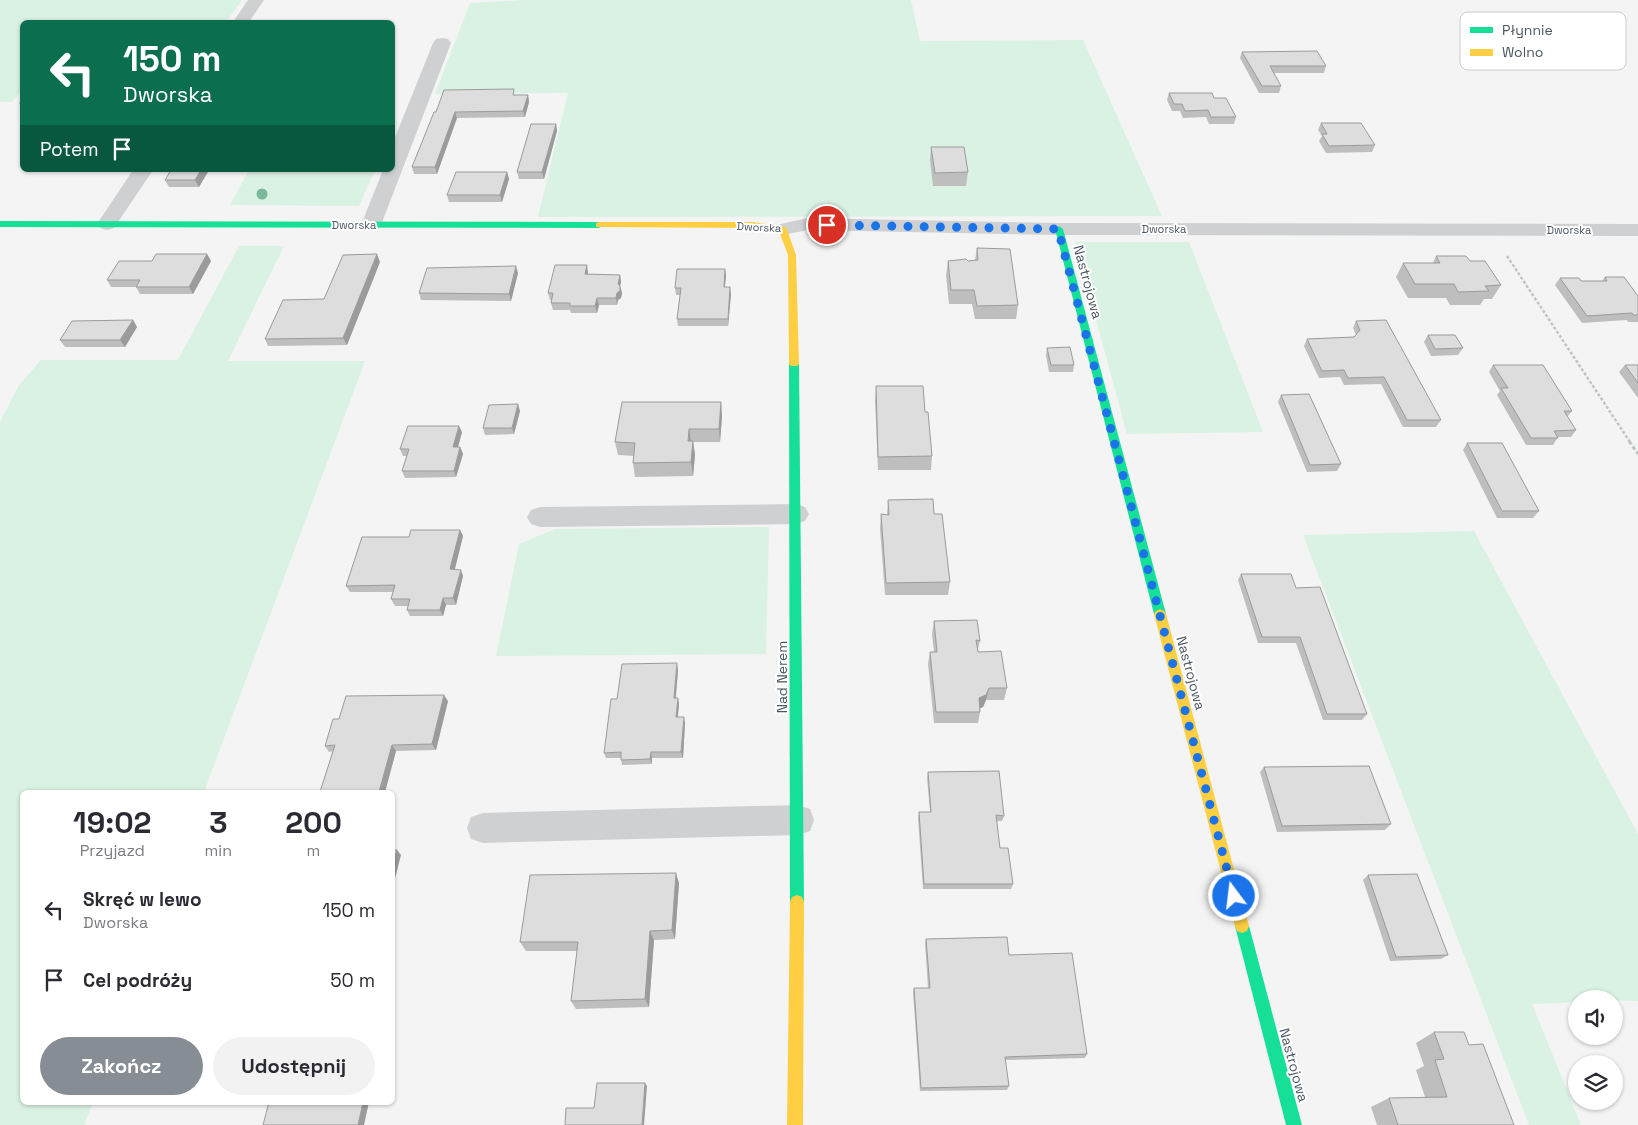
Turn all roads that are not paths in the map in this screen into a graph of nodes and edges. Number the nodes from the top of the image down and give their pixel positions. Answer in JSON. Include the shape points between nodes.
{"nodes":[{"id":1,"x":256,"y":0,"type":"edge"},
{"id":2,"x":242,"y":20,"type":"edge"},
{"id":3,"x":442,"y":43,"type":"dead end"},
{"id":4,"x":395,"y":163,"type":"edge"},
{"id":5,"x":142,"y":172,"type":"edge"},
{"id":6,"x":392,"y":172,"type":"edge"},
{"id":7,"x":0,"y":224,"type":"edge"},
{"id":8,"x":107,"y":224,"type":"junction"},
{"id":9,"x":371,"y":225,"type":"junction"},
{"id":10,"x":783,"y":229,"type":"junction"},
{"id":11,"x":1058,"y":229,"type":"junction"},
{"id":12,"x":1638,"y":230,"type":"edge"},
{"id":13,"x":796,"y":514,"type":"junction"},
{"id":14,"x":540,"y":517,"type":"dead end"},
{"id":15,"x":798,"y":820,"type":"junction"},
{"id":16,"x":483,"y":828,"type":"dead end"},
{"id":17,"x":795,"y":1125,"type":"edge"},
{"id":18,"x":1294,"y":1125,"type":"edge"}],
"edges":[{"from":1,"to":2,"type":"street"},
{"from":3,"to":4,"type":"street"},
{"from":5,"to":8,"type":"street"},
{"from":6,"to":9,"type":"street"},
{"from":7,"to":8,"type":"street","name":"Dworska"},
{"from":8,"to":9,"type":"street","name":"Dworska"},
{"from":9,"to":10,"type":"street","name":"Dworska","via":[[753,225]]},
{"from":10,"to":11,"type":"street","name":"Dworska","via":[[808,224]]},
{"from":10,"to":13,"type":"street","name":"Nad Nerem","via":[[792,255]]},
{"from":11,"to":12,"type":"street","name":"Dworska"},
{"from":11,"to":18,"type":"street","name":"Nastrojowa"},
{"from":13,"to":14,"type":"street"},
{"from":13,"to":15,"type":"street","name":"Nad Nerem"},
{"from":15,"to":16,"type":"street"},
{"from":15,"to":17,"type":"street","name":"Nad Nerem"}]}
